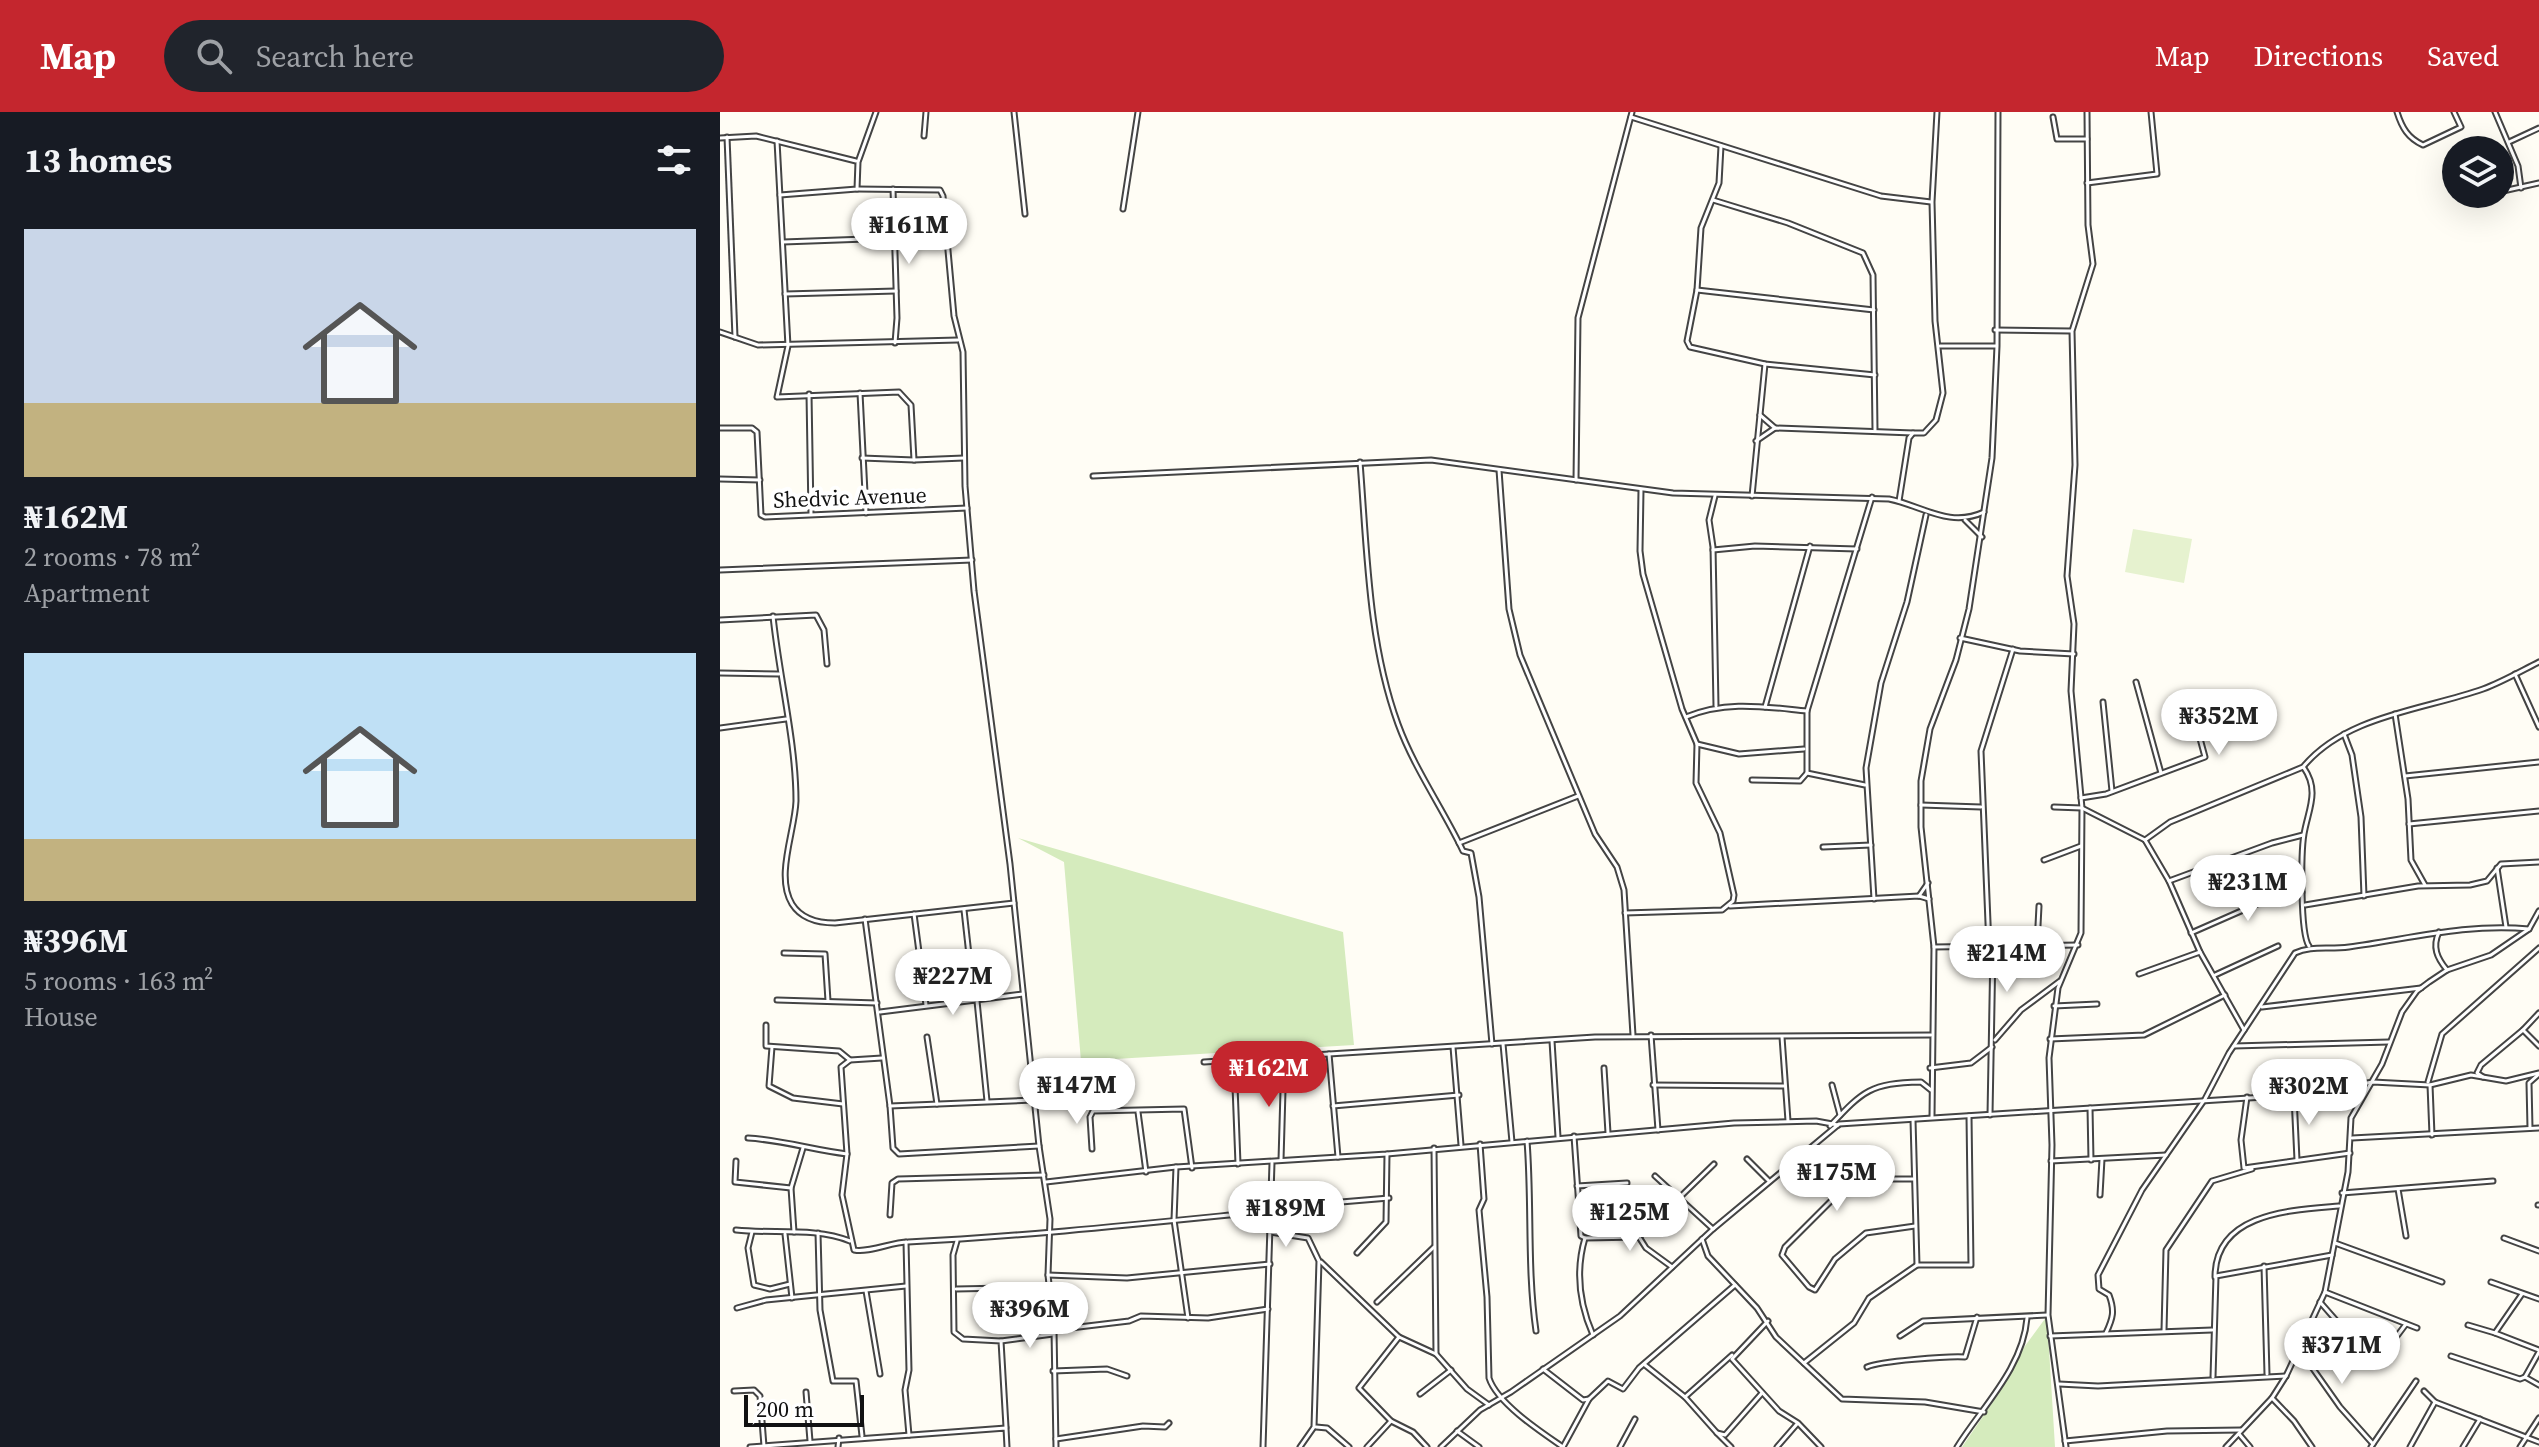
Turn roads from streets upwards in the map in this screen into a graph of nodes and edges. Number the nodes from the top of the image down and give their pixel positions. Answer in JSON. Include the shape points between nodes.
{"nodes":[{"id":1,"x":876,"y":112,"type":"edge"},
{"id":2,"x":926,"y":112,"type":"edge"},
{"id":3,"x":1014,"y":112,"type":"edge"},
{"id":4,"x":1138,"y":112,"type":"edge"},
{"id":5,"x":1937,"y":112,"type":"edge"},
{"id":6,"x":1998,"y":112,"type":"edge"},
{"id":7,"x":2087,"y":112,"type":"edge"},
{"id":8,"x":2151,"y":112,"type":"edge"},
{"id":9,"x":2397,"y":112,"type":"edge"},
{"id":10,"x":2454,"y":112,"type":"edge"},
{"id":11,"x":2495,"y":112,"type":"edge"},
{"id":12,"x":1632,"y":114,"type":"edge"},
{"id":13,"x":2053,"y":117,"type":"dead end"},
{"id":14,"x":2539,"y":128,"type":"edge"},
{"id":15,"x":924,"y":136,"type":"dead end"},
{"id":16,"x":2506,"y":136,"type":"edge"},
{"id":17,"x":727,"y":137,"type":"junction"},
{"id":18,"x":720,"y":138,"type":"edge"},
{"id":19,"x":2087,"y":139,"type":"junction"},
{"id":20,"x":2514,"y":140,"type":"edge"},
{"id":21,"x":777,"y":141,"type":"junction"},
{"id":22,"x":1721,"y":146,"type":"junction"},
{"id":23,"x":2514,"y":161,"type":"edge"},
{"id":24,"x":858,"y":162,"type":"junction"},
{"id":25,"x":2087,"y":183,"type":"junction"},
{"id":26,"x":2539,"y":183,"type":"edge"},
{"id":27,"x":2521,"y":188,"type":"junction"},
{"id":28,"x":857,"y":189,"type":"junction"},
{"id":29,"x":893,"y":189,"type":"junction"},
{"id":30,"x":2514,"y":189,"type":"edge"},
{"id":31,"x":780,"y":195,"type":"junction"},
{"id":32,"x":1713,"y":200,"type":"junction"},
{"id":33,"x":1932,"y":202,"type":"junction"},
{"id":34,"x":1123,"y":209,"type":"dead end"},
{"id":35,"x":1025,"y":214,"type":"dead end"},
{"id":36,"x":894,"y":238,"type":"junction"},
{"id":37,"x":783,"y":242,"type":"junction"},
{"id":38,"x":1697,"y":290,"type":"junction"},
{"id":39,"x":896,"y":291,"type":"junction"},
{"id":40,"x":785,"y":294,"type":"junction"},
{"id":41,"x":1874,"y":310,"type":"junction"},
{"id":42,"x":1995,"y":330,"type":"junction"},
{"id":43,"x":2072,"y":331,"type":"junction"},
{"id":44,"x":720,"y":332,"type":"edge"},
{"id":45,"x":735,"y":337,"type":"junction"},
{"id":46,"x":958,"y":340,"type":"junction"},
{"id":47,"x":895,"y":343,"type":"junction"},
{"id":48,"x":788,"y":346,"type":"junction"},
{"id":49,"x":1940,"y":346,"type":"junction"},
{"id":50,"x":1997,"y":346,"type":"junction"},
{"id":51,"x":1765,"y":364,"type":"junction"},
{"id":52,"x":1875,"y":375,"type":"junction"},
{"id":53,"x":860,"y":393,"type":"junction"},
{"id":54,"x":809,"y":394,"type":"junction"},
{"id":55,"x":1759,"y":413,"type":"junction"},
{"id":56,"x":720,"y":428,"type":"edge"},
{"id":57,"x":1775,"y":428,"type":"junction"},
{"id":58,"x":1875,"y":430,"type":"junction"},
{"id":59,"x":1913,"y":433,"type":"junction"},
{"id":60,"x":1756,"y":441,"type":"junction"},
{"id":61,"x":862,"y":458,"type":"junction"},
{"id":62,"x":964,"y":458,"type":"junction"},
{"id":63,"x":914,"y":460,"type":"junction"},
{"id":64,"x":1360,"y":462,"type":"junction"},
{"id":65,"x":1499,"y":470,"type":"junction"},
{"id":66,"x":1093,"y":476,"type":"dead end"},
{"id":67,"x":720,"y":479,"type":"edge"},
{"id":68,"x":760,"y":480,"type":"junction"},
{"id":69,"x":1576,"y":480,"type":"junction"},
{"id":70,"x":1641,"y":490,"type":"junction"},
{"id":71,"x":1716,"y":495,"type":"junction"},
{"id":72,"x":1752,"y":496,"type":"junction"},
{"id":73,"x":1872,"y":497,"type":"junction"},
{"id":74,"x":1899,"y":501,"type":"junction"},
{"id":75,"x":967,"y":508,"type":"junction"},
{"id":76,"x":1984,"y":512,"type":"junction"},
{"id":77,"x":866,"y":513,"type":"junction"},
{"id":78,"x":1926,"y":514,"type":"junction"},
{"id":79,"x":811,"y":516,"type":"junction"},
{"id":80,"x":1965,"y":520,"type":"junction"},
{"id":81,"x":1982,"y":537,"type":"junction"},
{"id":82,"x":1810,"y":546,"type":"junction"},
{"id":83,"x":1858,"y":549,"type":"junction"},
{"id":84,"x":1713,"y":550,"type":"junction"},
{"id":85,"x":972,"y":560,"type":"junction"},
{"id":86,"x":720,"y":570,"type":"edge"},
{"id":87,"x":773,"y":616,"type":"junction"},
{"id":88,"x":720,"y":620,"type":"edge"},
{"id":89,"x":1960,"y":638,"type":"junction"},
{"id":90,"x":2013,"y":649,"type":"junction"},
{"id":91,"x":2074,"y":654,"type":"junction"},
{"id":92,"x":2539,"y":662,"type":"edge"},
{"id":93,"x":827,"y":664,"type":"dead end"},
{"id":94,"x":720,"y":673,"type":"edge"},
{"id":95,"x":779,"y":674,"type":"junction"},
{"id":96,"x":2515,"y":674,"type":"junction"},
{"id":97,"x":2136,"y":682,"type":"dead end"},
{"id":98,"x":2189,"y":698,"type":"dead end"},
{"id":99,"x":2103,"y":702,"type":"dead end"},
{"id":100,"x":1716,"y":706,"type":"junction"},
{"id":101,"x":1765,"y":707,"type":"junction"},
{"id":102,"x":1807,"y":711,"type":"junction"},
{"id":103,"x":2395,"y":714,"type":"junction"},
{"id":104,"x":2537,"y":716,"type":"edge"},
{"id":105,"x":1686,"y":717,"type":"junction"},
{"id":106,"x":786,"y":719,"type":"junction"},
{"id":107,"x":2539,"y":727,"type":"edge"},
{"id":108,"x":720,"y":728,"type":"edge"},
{"id":109,"x":2344,"y":734,"type":"junction"},
{"id":110,"x":1697,"y":744,"type":"junction"},
{"id":111,"x":1804,"y":749,"type":"junction"},
{"id":112,"x":2539,"y":762,"type":"edge"},
{"id":113,"x":2303,"y":767,"type":"junction"},
{"id":114,"x":1807,"y":773,"type":"junction"},
{"id":115,"x":2161,"y":773,"type":"junction"},
{"id":116,"x":2405,"y":776,"type":"junction"},
{"id":117,"x":1752,"y":780,"type":"dead end"},
{"id":118,"x":1867,"y":785,"type":"junction"},
{"id":119,"x":2112,"y":791,"type":"junction"},
{"id":120,"x":1580,"y":795,"type":"junction"},
{"id":121,"x":2081,"y":798,"type":"junction"},
{"id":122,"x":1921,"y":805,"type":"junction"},
{"id":123,"x":1982,"y":807,"type":"junction"},
{"id":124,"x":2054,"y":807,"type":"dead end"},
{"id":125,"x":2082,"y":808,"type":"junction"},
{"id":126,"x":2539,"y":811,"type":"edge"},
{"id":127,"x":2409,"y":824,"type":"junction"},
{"id":128,"x":2303,"y":835,"type":"junction"},
{"id":129,"x":2145,"y":840,"type":"junction"},
{"id":130,"x":1459,"y":843,"type":"junction"},
{"id":131,"x":1871,"y":845,"type":"junction"},
{"id":132,"x":2082,"y":846,"type":"junction"},
{"id":133,"x":1823,"y":847,"type":"dead end"},
{"id":134,"x":2044,"y":860,"type":"dead end"},
{"id":135,"x":2539,"y":862,"type":"edge"},
{"id":136,"x":2497,"y":868,"type":"junction"},
{"id":137,"x":2169,"y":881,"type":"junction"},
{"id":138,"x":1928,"y":883,"type":"junction"},
{"id":139,"x":2425,"y":886,"type":"junction"},
{"id":140,"x":2302,"y":892,"type":"junction"},
{"id":141,"x":1919,"y":896,"type":"junction"},
{"id":142,"x":2364,"y":896,"type":"junction"},
{"id":143,"x":1874,"y":899,"type":"junction"},
{"id":144,"x":1929,"y":899,"type":"junction"},
{"id":145,"x":1014,"y":903,"type":"junction"},
{"id":146,"x":2305,"y":905,"type":"junction"},
{"id":147,"x":1729,"y":906,"type":"junction"},
{"id":148,"x":2039,"y":906,"type":"dead end"},
{"id":149,"x":964,"y":910,"type":"junction"},
{"id":150,"x":2539,"y":911,"type":"edge"},
{"id":151,"x":1625,"y":913,"type":"junction"},
{"id":152,"x":914,"y":914,"type":"junction"},
{"id":153,"x":865,"y":919,"type":"junction"},
{"id":154,"x":2506,"y":927,"type":"junction"},
{"id":155,"x":2529,"y":929,"type":"junction"},
{"id":156,"x":2439,"y":932,"type":"junction"},
{"id":157,"x":2191,"y":933,"type":"junction"},
{"id":158,"x":2037,"y":945,"type":"junction"},
{"id":159,"x":2078,"y":945,"type":"junction"},
{"id":160,"x":2278,"y":946,"type":"dead end"},
{"id":161,"x":2309,"y":946,"type":"junction"},
{"id":162,"x":1934,"y":947,"type":"junction"},
{"id":163,"x":1991,"y":947,"type":"junction"},
{"id":164,"x":2539,"y":948,"type":"edge"},
{"id":165,"x":2200,"y":952,"type":"junction"},
{"id":166,"x":784,"y":953,"type":"dead end"},
{"id":167,"x":2447,"y":970,"type":"junction"},
{"id":168,"x":2139,"y":974,"type":"dead end"},
{"id":169,"x":2215,"y":975,"type":"junction"},
{"id":170,"x":2062,"y":979,"type":"junction"},
{"id":171,"x":2058,"y":988,"type":"junction"},
{"id":172,"x":2421,"y":988,"type":"junction"},
{"id":173,"x":2049,"y":989,"type":"junction"},
{"id":174,"x":1024,"y":994,"type":"junction"},
{"id":175,"x":2225,"y":995,"type":"junction"},
{"id":176,"x":777,"y":1000,"type":"dead end"},
{"id":177,"x":975,"y":1000,"type":"junction"},
{"id":178,"x":828,"y":1001,"type":"junction"},
{"id":179,"x":877,"y":1003,"type":"junction"},
{"id":180,"x":2097,"y":1004,"type":"dead end"},
{"id":181,"x":926,"y":1006,"type":"junction"},
{"id":182,"x":2054,"y":1006,"type":"junction"},
{"id":183,"x":2262,"y":1007,"type":"junction"},
{"id":184,"x":880,"y":1012,"type":"junction"},
{"id":185,"x":2539,"y":1013,"type":"edge"},
{"id":186,"x":766,"y":1025,"type":"dead end"},
{"id":187,"x":2244,"y":1030,"type":"junction"},
{"id":188,"x":2523,"y":1030,"type":"junction"},
{"id":189,"x":1633,"y":1035,"type":"junction"},
{"id":190,"x":1651,"y":1035,"type":"junction"},
{"id":191,"x":1931,"y":1035,"type":"junction"},
{"id":192,"x":1782,"y":1036,"type":"junction"},
{"id":193,"x":927,"y":1037,"type":"dead end"},
{"id":194,"x":2050,"y":1039,"type":"junction"},
{"id":195,"x":1552,"y":1040,"type":"junction"},
{"id":196,"x":1993,"y":1042,"type":"junction"},
{"id":197,"x":2389,"y":1042,"type":"junction"},
{"id":198,"x":1492,"y":1044,"type":"junction"},
{"id":199,"x":1503,"y":1044,"type":"junction"},
{"id":200,"x":2234,"y":1046,"type":"junction"},
{"id":201,"x":2539,"y":1046,"type":"edge"},
{"id":202,"x":772,"y":1047,"type":"junction"},
{"id":203,"x":1453,"y":1047,"type":"junction"},
{"id":204,"x":1329,"y":1054,"type":"junction"},
{"id":205,"x":1284,"y":1056,"type":"junction"},
{"id":206,"x":882,"y":1058,"type":"junction"},
{"id":207,"x":1234,"y":1059,"type":"junction"},
{"id":208,"x":850,"y":1060,"type":"junction"},
{"id":209,"x":1204,"y":1062,"type":"dead end"},
{"id":210,"x":1604,"y":1068,"type":"dead end"},
{"id":211,"x":1930,"y":1068,"type":"junction"},
{"id":212,"x":2477,"y":1073,"type":"junction"},
{"id":213,"x":2539,"y":1073,"type":"edge"},
{"id":214,"x":2471,"y":1075,"type":"junction"},
{"id":215,"x":2486,"y":1080,"type":"junction"},
{"id":216,"x":2373,"y":1082,"type":"junction"},
{"id":217,"x":2429,"y":1083,"type":"junction"},
{"id":218,"x":1653,"y":1085,"type":"junction"},
{"id":219,"x":1832,"y":1085,"type":"dead end"},
{"id":220,"x":1784,"y":1086,"type":"junction"},
{"id":221,"x":1931,"y":1090,"type":"junction"},
{"id":222,"x":1459,"y":1095,"type":"junction"},
{"id":223,"x":2294,"y":1095,"type":"junction"},
{"id":224,"x":2247,"y":1097,"type":"junction"},
{"id":225,"x":2205,"y":1099,"type":"junction"},
{"id":226,"x":1035,"y":1100,"type":"junction"},
{"id":227,"x":987,"y":1101,"type":"junction"},
{"id":228,"x":843,"y":1104,"type":"junction"},
{"id":229,"x":937,"y":1104,"type":"junction"},
{"id":230,"x":890,"y":1106,"type":"junction"},
{"id":231,"x":1333,"y":1106,"type":"junction"},
{"id":232,"x":2090,"y":1108,"type":"junction"},
{"id":233,"x":2050,"y":1109,"type":"junction"},
{"id":234,"x":1138,"y":1111,"type":"junction"},
{"id":235,"x":1840,"y":1115,"type":"junction"},
{"id":236,"x":1990,"y":1115,"type":"junction"},
{"id":237,"x":1969,"y":1116,"type":"junction"},
{"id":238,"x":1932,"y":1117,"type":"junction"},
{"id":239,"x":1913,"y":1120,"type":"junction"},
{"id":240,"x":1788,"y":1121,"type":"junction"},
{"id":241,"x":1839,"y":1124,"type":"junction"},
{"id":242,"x":1830,"y":1126,"type":"junction"},
{"id":243,"x":2530,"y":1128,"type":"junction"},
{"id":244,"x":2539,"y":1128,"type":"edge"},
{"id":245,"x":1658,"y":1130,"type":"junction"},
{"id":246,"x":1608,"y":1133,"type":"junction"},
{"id":247,"x":2432,"y":1135,"type":"junction"},
{"id":248,"x":1574,"y":1136,"type":"junction"},
{"id":249,"x":1558,"y":1137,"type":"junction"},
{"id":250,"x":748,"y":1138,"type":"dead end"},
{"id":251,"x":2352,"y":1138,"type":"junction"},
{"id":252,"x":1527,"y":1141,"type":"junction"},
{"id":253,"x":1512,"y":1142,"type":"junction"},
{"id":254,"x":1480,"y":1144,"type":"junction"},
{"id":255,"x":1461,"y":1145,"type":"junction"},
{"id":256,"x":1039,"y":1146,"type":"junction"},
{"id":257,"x":803,"y":1148,"type":"junction"},
{"id":258,"x":1434,"y":1148,"type":"junction"},
{"id":259,"x":1092,"y":1149,"type":"dead end"},
{"id":260,"x":2350,"y":1153,"type":"junction"},
{"id":261,"x":847,"y":1154,"type":"junction"},
{"id":262,"x":1387,"y":1154,"type":"junction"},
{"id":263,"x":2166,"y":1155,"type":"junction"},
{"id":264,"x":1338,"y":1157,"type":"junction"},
{"id":265,"x":1747,"y":1159,"type":"dead end"},
{"id":266,"x":2102,"y":1159,"type":"junction"},
{"id":267,"x":2091,"y":1160,"type":"junction"},
{"id":268,"x":2297,"y":1160,"type":"junction"},
{"id":269,"x":736,"y":1161,"type":"dead end"},
{"id":270,"x":1281,"y":1161,"type":"junction"},
{"id":271,"x":2051,"y":1161,"type":"junction"},
{"id":272,"x":1272,"y":1162,"type":"junction"},
{"id":273,"x":1238,"y":1164,"type":"junction"},
{"id":274,"x":1714,"y":1164,"type":"dead end"},
{"id":275,"x":1176,"y":1167,"type":"junction"},
{"id":276,"x":1192,"y":1168,"type":"junction"},
{"id":277,"x":2252,"y":1169,"type":"junction"},
{"id":278,"x":1146,"y":1172,"type":"junction"},
{"id":279,"x":1044,"y":1175,"type":"junction"},
{"id":280,"x":1655,"y":1176,"type":"dead end"},
{"id":281,"x":1913,"y":1179,"type":"junction"},
{"id":282,"x":2493,"y":1181,"type":"dead end"},
{"id":283,"x":1046,"y":1182,"type":"junction"},
{"id":284,"x":1770,"y":1182,"type":"junction"},
{"id":285,"x":1627,"y":1183,"type":"dead end"},
{"id":286,"x":1577,"y":1186,"type":"junction"},
{"id":287,"x":791,"y":1188,"type":"junction"},
{"id":288,"x":2398,"y":1189,"type":"junction"},
{"id":289,"x":2342,"y":1193,"type":"junction"},
{"id":290,"x":2100,"y":1195,"type":"dead end"},
{"id":291,"x":1678,"y":1196,"type":"junction"},
{"id":292,"x":1389,"y":1198,"type":"junction"},
{"id":293,"x":1317,"y":1204,"type":"dead end"},
{"id":294,"x":2339,"y":1206,"type":"junction"},
{"id":295,"x":1270,"y":1211,"type":"junction"},
{"id":296,"x":890,"y":1215,"type":"dead end"},
{"id":297,"x":1174,"y":1220,"type":"junction"},
{"id":298,"x":1915,"y":1226,"type":"junction"},
{"id":299,"x":1713,"y":1229,"type":"junction"},
{"id":300,"x":736,"y":1230,"type":"dead end"},
{"id":301,"x":1051,"y":1230,"type":"junction"},
{"id":302,"x":752,"y":1232,"type":"junction"},
{"id":303,"x":794,"y":1232,"type":"junction"},
{"id":304,"x":1270,"y":1232,"type":"junction"},
{"id":305,"x":785,"y":1233,"type":"junction"},
{"id":306,"x":818,"y":1233,"type":"junction"},
{"id":307,"x":2406,"y":1236,"type":"dead end"},
{"id":308,"x":1639,"y":1237,"type":"junction"},
{"id":309,"x":1585,"y":1238,"type":"junction"},
{"id":310,"x":2504,"y":1238,"type":"dead end"},
{"id":311,"x":1702,"y":1239,"type":"junction"},
{"id":312,"x":851,"y":1241,"type":"junction"},
{"id":313,"x":957,"y":1241,"type":"junction"},
{"id":314,"x":906,"y":1242,"type":"junction"},
{"id":315,"x":2335,"y":1243,"type":"junction"},
{"id":316,"x":1434,"y":1247,"type":"junction"},
{"id":317,"x":2539,"y":1251,"type":"edge"},
{"id":318,"x":1357,"y":1253,"type":"dead end"},
{"id":319,"x":2332,"y":1255,"type":"junction"},
{"id":320,"x":1319,"y":1261,"type":"junction"},
{"id":321,"x":1270,"y":1264,"type":"junction"},
{"id":322,"x":1917,"y":1265,"type":"junction"},
{"id":323,"x":2264,"y":1266,"type":"junction"},
{"id":324,"x":1673,"y":1268,"type":"junction"},
{"id":325,"x":1181,"y":1271,"type":"junction"},
{"id":326,"x":1048,"y":1275,"type":"junction"},
{"id":327,"x":2215,"y":1281,"type":"junction"},
{"id":328,"x":2442,"y":1282,"type":"dead end"},
{"id":329,"x":2491,"y":1282,"type":"dead end"},
{"id":330,"x":790,"y":1284,"type":"junction"},
{"id":331,"x":1735,"y":1285,"type":"junction"},
{"id":332,"x":906,"y":1286,"type":"junction"},
{"id":333,"x":1048,"y":1287,"type":"junction"},
{"id":334,"x":954,"y":1289,"type":"junction"},
{"id":335,"x":866,"y":1291,"type":"junction"},
{"id":336,"x":2325,"y":1292,"type":"junction"},
{"id":337,"x":2522,"y":1294,"type":"junction"},
{"id":338,"x":822,"y":1296,"type":"junction"},
{"id":339,"x":792,"y":1298,"type":"junction"},
{"id":340,"x":2539,"y":1299,"type":"edge"},
{"id":341,"x":1377,"y":1302,"type":"dead end"},
{"id":342,"x":2320,"y":1302,"type":"junction"},
{"id":343,"x":737,"y":1308,"type":"dead end"},
{"id":344,"x":1268,"y":1309,"type":"junction"},
{"id":345,"x":2048,"y":1315,"type":"junction"},
{"id":346,"x":1977,"y":1317,"type":"junction"},
{"id":347,"x":2027,"y":1317,"type":"junction"},
{"id":348,"x":1188,"y":1318,"type":"junction"},
{"id":349,"x":1768,"y":1321,"type":"junction"},
{"id":350,"x":2406,"y":1324,"type":"junction"},
{"id":351,"x":2468,"y":1325,"type":"dead end"},
{"id":352,"x":2417,"y":1328,"type":"dead end"},
{"id":353,"x":2212,"y":1330,"type":"junction"},
{"id":354,"x":1536,"y":1331,"type":"dead end"},
{"id":355,"x":2164,"y":1331,"type":"junction"},
{"id":356,"x":1054,"y":1332,"type":"junction"},
{"id":357,"x":2106,"y":1333,"type":"junction"},
{"id":358,"x":2495,"y":1333,"type":"junction"},
{"id":359,"x":1593,"y":1335,"type":"junction"},
{"id":360,"x":1900,"y":1336,"type":"dead end"},
{"id":361,"x":2050,"y":1336,"type":"junction"},
{"id":362,"x":1399,"y":1337,"type":"junction"},
{"id":363,"x":1001,"y":1341,"type":"junction"},
{"id":364,"x":2539,"y":1351,"type":"edge"},
{"id":365,"x":2295,"y":1353,"type":"junction"},
{"id":366,"x":1436,"y":1354,"type":"junction"},
{"id":367,"x":1732,"y":1355,"type":"junction"},
{"id":368,"x":2451,"y":1356,"type":"dead end"},
{"id":369,"x":1804,"y":1363,"type":"junction"},
{"id":370,"x":1645,"y":1364,"type":"junction"},
{"id":371,"x":1867,"y":1367,"type":"dead end"},
{"id":372,"x":1543,"y":1369,"type":"junction"},
{"id":373,"x":1451,"y":1370,"type":"junction"},
{"id":374,"x":1053,"y":1371,"type":"junction"},
{"id":375,"x":880,"y":1374,"type":"dead end"},
{"id":376,"x":2267,"y":1375,"type":"junction"},
{"id":377,"x":1127,"y":1376,"type":"dead end"},
{"id":378,"x":2286,"y":1376,"type":"junction"},
{"id":379,"x":2525,"y":1377,"type":"junction"},
{"id":380,"x":2213,"y":1379,"type":"junction"},
{"id":381,"x":2416,"y":1381,"type":"dead end"},
{"id":382,"x":2059,"y":1384,"type":"junction"},
{"id":383,"x":2539,"y":1385,"type":"edge"},
{"id":384,"x":734,"y":1391,"type":"dead end"},
{"id":385,"x":2424,"y":1391,"type":"dead end"},
{"id":386,"x":806,"y":1392,"type":"dead end"},
{"id":387,"x":1762,"y":1393,"type":"junction"},
{"id":388,"x":1420,"y":1394,"type":"dead end"},
{"id":389,"x":1502,"y":1395,"type":"junction"},
{"id":390,"x":1685,"y":1397,"type":"junction"},
{"id":391,"x":2272,"y":1398,"type":"junction"},
{"id":392,"x":1589,"y":1399,"type":"junction"},
{"id":393,"x":2435,"y":1402,"type":"junction"},
{"id":394,"x":1489,"y":1405,"type":"junction"},
{"id":395,"x":1984,"y":1412,"type":"junction"},
{"id":396,"x":2481,"y":1418,"type":"junction"},
{"id":397,"x":2539,"y":1418,"type":"edge"},
{"id":398,"x":1635,"y":1419,"type":"dead end"},
{"id":399,"x":1391,"y":1421,"type":"junction"},
{"id":400,"x":1169,"y":1423,"type":"dead end"},
{"id":401,"x":1797,"y":1424,"type":"junction"},
{"id":402,"x":1314,"y":1427,"type":"junction"},
{"id":403,"x":1006,"y":1428,"type":"junction"},
{"id":404,"x":1457,"y":1431,"type":"junction"},
{"id":405,"x":2240,"y":1432,"type":"junction"},
{"id":406,"x":1717,"y":1433,"type":"junction"},
{"id":407,"x":909,"y":1435,"type":"junction"},
{"id":408,"x":862,"y":1436,"type":"junction"},
{"id":409,"x":2526,"y":1437,"type":"junction"},
{"id":410,"x":839,"y":1438,"type":"junction"},
{"id":411,"x":1056,"y":1439,"type":"junction"},
{"id":412,"x":810,"y":1441,"type":"junction"},
{"id":413,"x":2065,"y":1441,"type":"junction"},
{"id":414,"x":2539,"y":1442,"type":"edge"},
{"id":415,"x":764,"y":1446,"type":"edge"},
{"id":416,"x":2372,"y":1446,"type":"edge"},
{"id":417,"x":750,"y":1447,"type":"edge"},
{"id":418,"x":838,"y":1447,"type":"edge"},
{"id":419,"x":1007,"y":1447,"type":"edge"},
{"id":420,"x":1056,"y":1447,"type":"edge"},
{"id":421,"x":1263,"y":1447,"type":"edge"},
{"id":422,"x":1300,"y":1447,"type":"edge"},
{"id":423,"x":1349,"y":1447,"type":"edge"},
{"id":424,"x":1367,"y":1447,"type":"edge"},
{"id":425,"x":1427,"y":1447,"type":"edge"},
{"id":426,"x":1441,"y":1447,"type":"edge"},
{"id":427,"x":1479,"y":1447,"type":"edge"},
{"id":428,"x":1563,"y":1447,"type":"edge"},
{"id":429,"x":1620,"y":1447,"type":"edge"},
{"id":430,"x":1731,"y":1447,"type":"edge"},
{"id":431,"x":1777,"y":1447,"type":"edge"},
{"id":432,"x":1821,"y":1447,"type":"edge"},
{"id":433,"x":1957,"y":1447,"type":"edge"},
{"id":434,"x":2066,"y":1447,"type":"edge"},
{"id":435,"x":2226,"y":1447,"type":"edge"},
{"id":436,"x":2250,"y":1447,"type":"edge"},
{"id":437,"x":2312,"y":1447,"type":"edge"},
{"id":438,"x":2410,"y":1447,"type":"edge"},
{"id":439,"x":2463,"y":1447,"type":"edge"},
{"id":440,"x":2520,"y":1447,"type":"edge"}],
"edges":[{"from":1,"to":24,"type":"street"},
{"from":2,"to":15,"type":"street"},
{"from":3,"to":35,"type":"street"},
{"from":4,"to":34,"type":"street"},
{"from":5,"to":33,"type":"street"},
{"from":6,"to":42,"type":"street"},
{"from":7,"to":19,"type":"street"},
{"from":8,"to":25,"type":"street","via":[[2157,174]]},
{"from":9,"to":10,"type":"street","via":[[2412,140],[2423,145],[2461,127]]},
{"from":11,"to":16,"type":"street"},
{"from":12,"to":22,"type":"street"},
{"from":12,"to":69,"type":"street","via":[[1579,310]]},
{"from":13,"to":19,"type":"street","via":[[2057,139]]},
{"from":14,"to":20,"type":"street"},
{"from":17,"to":18,"type":"street"},
{"from":17,"to":21,"type":"street","via":[[742,134]]},
{"from":17,"to":45,"type":"street"},
{"from":19,"to":25,"type":"street"},
{"from":21,"to":24,"type":"street"},
{"from":21,"to":31,"type":"street"},
{"from":22,"to":32,"type":"street"},
{"from":22,"to":33,"type":"street","via":[[1881,196]]},
{"from":23,"to":27,"type":"street"},
{"from":24,"to":28,"type":"street"},
{"from":25,"to":43,"type":"street","via":[[2093,264]]},
{"from":26,"to":27,"type":"street"},
{"from":27,"to":30,"type":"street"},
{"from":28,"to":29,"type":"street"},
{"from":28,"to":31,"type":"street"},
{"from":29,"to":36,"type":"street"},
{"from":29,"to":46,"type":"street","via":[[940,190],[943,196]]},
{"from":31,"to":37,"type":"street"},
{"from":32,"to":38,"type":"street","via":[[1701,228]]},
{"from":32,"to":41,"type":"street","via":[[1863,253],[1873,275]]},
{"from":33,"to":49,"type":"street"},
{"from":36,"to":37,"type":"street"},
{"from":36,"to":39,"type":"street"},
{"from":37,"to":40,"type":"street"},
{"from":38,"to":41,"type":"street"},
{"from":38,"to":51,"type":"street","via":[[1690,347]]},
{"from":39,"to":40,"type":"street"},
{"from":39,"to":47,"type":"street"},
{"from":40,"to":48,"type":"street"},
{"from":41,"to":52,"type":"street"},
{"from":42,"to":43,"type":"street"},
{"from":42,"to":50,"type":"street"},
{"from":43,"to":91,"type":"street","via":[[2075,465],[2067,576]]},
{"from":44,"to":45,"type":"street"},
{"from":45,"to":48,"type":"street","via":[[758,345]]},
{"from":46,"to":47,"type":"street"},
{"from":46,"to":62,"type":"street","via":[[965,386]]},
{"from":47,"to":48,"type":"street"},
{"from":48,"to":54,"type":"street","via":[[777,397]]},
{"from":49,"to":50,"type":"street"},
{"from":49,"to":59,"type":"street","via":[[1941,409],[1924,433]]},
{"from":50,"to":76,"type":"street"},
{"from":51,"to":52,"type":"street"},
{"from":51,"to":55,"type":"street"},
{"from":52,"to":58,"type":"street"},
{"from":53,"to":54,"type":"street"},
{"from":53,"to":61,"type":"street"},
{"from":53,"to":63,"type":"street","via":[[899,392],[906,397]]},
{"from":54,"to":79,"type":"street"},
{"from":55,"to":57,"type":"street"},
{"from":55,"to":60,"type":"street"},
{"from":56,"to":68,"type":"street","name":"Shedvic Avenue","via":[[757,432]]},
{"from":57,"to":58,"type":"street"},
{"from":57,"to":60,"type":"street"},
{"from":58,"to":59,"type":"street"},
{"from":59,"to":74,"type":"street","via":[[1905,448]]},
{"from":60,"to":72,"type":"street"},
{"from":61,"to":63,"type":"street"},
{"from":61,"to":77,"type":"street"},
{"from":62,"to":63,"type":"street"},
{"from":62,"to":75,"type":"street"},
{"from":64,"to":65,"type":"street","via":[[1431,460]]},
{"from":64,"to":66,"type":"street"},
{"from":64,"to":130,"type":"street","via":[[1374,618],[1392,705]]},
{"from":65,"to":69,"type":"street"},
{"from":65,"to":120,"type":"street","via":[[1514,633],[1531,686]]},
{"from":67,"to":68,"type":"street"},
{"from":68,"to":79,"type":"street","name":"Shedvic Avenue","via":[[761,515]]},
{"from":69,"to":70,"type":"street"},
{"from":70,"to":71,"type":"street"},
{"from":70,"to":105,"type":"street","via":[[1643,574]]},
{"from":71,"to":72,"type":"street"},
{"from":71,"to":84,"type":"street","via":[[1709,520]]},
{"from":72,"to":73,"type":"street"},
{"from":73,"to":74,"type":"street"},
{"from":73,"to":83,"type":"street"},
{"from":74,"to":78,"type":"street"},
{"from":75,"to":77,"type":"street","name":"Shedvic Avenue"},
{"from":75,"to":85,"type":"street"},
{"from":76,"to":80,"type":"street"},
{"from":76,"to":81,"type":"street"},
{"from":77,"to":79,"type":"street","name":"Shedvic Avenue"},
{"from":78,"to":80,"type":"street"},
{"from":78,"to":118,"type":"street","via":[[1907,602],[1877,700]]},
{"from":80,"to":81,"type":"street"},
{"from":81,"to":89,"type":"street"},
{"from":82,"to":83,"type":"street"},
{"from":82,"to":84,"type":"street"},
{"from":82,"to":101,"type":"street"},
{"from":83,"to":102,"type":"street"},
{"from":84,"to":100,"type":"street"},
{"from":85,"to":86,"type":"street"},
{"from":85,"to":145,"type":"street"},
{"from":87,"to":88,"type":"street"},
{"from":87,"to":93,"type":"street","via":[[816,615],[824,630]]},
{"from":87,"to":95,"type":"street"},
{"from":89,"to":90,"type":"street"},
{"from":89,"to":122,"type":"street","via":[[1927,741]]},
{"from":90,"to":91,"type":"street"},
{"from":90,"to":123,"type":"street","via":[[1981,751]]},
{"from":91,"to":121,"type":"street","via":[[2071,691]]},
{"from":92,"to":96,"type":"street"},
{"from":94,"to":95,"type":"street"},
{"from":95,"to":106,"type":"street"},
{"from":96,"to":103,"type":"street","via":[[2487,688]]},
{"from":96,"to":104,"type":"street"},
{"from":97,"to":115,"type":"street"},
{"from":98,"to":115,"type":"street","via":[[2205,757]]},
{"from":99,"to":119,"type":"street"},
{"from":100,"to":101,"type":"street"},
{"from":100,"to":105,"type":"street"},
{"from":101,"to":102,"type":"street"},
{"from":102,"to":111,"type":"street"},
{"from":103,"to":109,"type":"street"},
{"from":103,"to":116,"type":"street"},
{"from":104,"to":107,"type":"street"},
{"from":105,"to":110,"type":"street"},
{"from":106,"to":108,"type":"street"},
{"from":106,"to":153,"type":"street","via":[[796,798],[786,872],[791,903],[819,923]]},
{"from":109,"to":113,"type":"street"},
{"from":109,"to":142,"type":"street","via":[[2361,817]]},
{"from":110,"to":111,"type":"street","via":[[1739,754]]},
{"from":110,"to":147,"type":"street","via":[[1694,776],[1720,833],[1734,895]]},
{"from":111,"to":114,"type":"street"},
{"from":112,"to":116,"type":"street"},
{"from":113,"to":128,"type":"street","via":[[2313,793]]},
{"from":113,"to":129,"type":"street","via":[[2170,822]]},
{"from":114,"to":117,"type":"street","via":[[1800,781]]},
{"from":114,"to":118,"type":"street"},
{"from":115,"to":119,"type":"street"},
{"from":116,"to":127,"type":"street"},
{"from":118,"to":131,"type":"street"},
{"from":119,"to":121,"type":"street"},
{"from":120,"to":130,"type":"street"},
{"from":120,"to":151,"type":"street","via":[[1595,834],[1617,867]]},
{"from":121,"to":125,"type":"street"},
{"from":122,"to":123,"type":"street"},
{"from":122,"to":138,"type":"street"},
{"from":123,"to":163,"type":"street"},
{"from":124,"to":125,"type":"street"},
{"from":125,"to":129,"type":"street"},
{"from":125,"to":132,"type":"street"},
{"from":126,"to":127,"type":"street"},
{"from":127,"to":139,"type":"street","via":[[2411,860]]},
{"from":128,"to":137,"type":"street"},
{"from":128,"to":140,"type":"street"},
{"from":129,"to":137,"type":"street"},
{"from":130,"to":198,"type":"street","via":[[1471,853],[1479,897]]},
{"from":131,"to":133,"type":"street"},
{"from":131,"to":143,"type":"street"},
{"from":132,"to":134,"type":"street"},
{"from":132,"to":159,"type":"street"},
{"from":135,"to":136,"type":"street"},
{"from":136,"to":139,"type":"street","via":[[2487,881]]},
{"from":136,"to":154,"type":"street"},
{"from":137,"to":157,"type":"street"},
{"from":138,"to":141,"type":"street"},
{"from":138,"to":144,"type":"street"},
{"from":139,"to":142,"type":"street"},
{"from":140,"to":146,"type":"street"},
{"from":140,"to":157,"type":"street","via":[[2273,897]]},
{"from":141,"to":143,"type":"street"},
{"from":141,"to":144,"type":"street"},
{"from":142,"to":146,"type":"street"},
{"from":143,"to":147,"type":"street"},
{"from":144,"to":162,"type":"street"},
{"from":145,"to":149,"type":"street"},
{"from":145,"to":174,"type":"street"},
{"from":146,"to":161,"type":"street","via":[[2302,928]]},
{"from":147,"to":151,"type":"street"},
{"from":148,"to":158,"type":"street"},
{"from":149,"to":152,"type":"street"},
{"from":149,"to":177,"type":"street"},
{"from":150,"to":155,"type":"street"},
{"from":151,"to":189,"type":"street"},
{"from":152,"to":153,"type":"street"},
{"from":152,"to":181,"type":"street"},
{"from":153,"to":179,"type":"street"},
{"from":154,"to":155,"type":"street"},
{"from":154,"to":156,"type":"street"},
{"from":155,"to":167,"type":"street","via":[[2491,955]]},
{"from":156,"to":161,"type":"street","via":[[2338,949]]},
{"from":156,"to":167,"type":"street","via":[[2436,951]]},
{"from":157,"to":165,"type":"street"},
{"from":158,"to":159,"type":"street"},
{"from":158,"to":163,"type":"street"},
{"from":159,"to":170,"type":"street"},
{"from":160,"to":169,"type":"street"},
{"from":161,"to":183,"type":"street","via":[[2295,953]]},
{"from":162,"to":163,"type":"street"},
{"from":162,"to":191,"type":"street"},
{"from":163,"to":196,"type":"street"},
{"from":164,"to":217,"type":"street","via":[[2442,1034]]},
{"from":165,"to":168,"type":"street"},
{"from":165,"to":169,"type":"street"},
{"from":166,"to":178,"type":"street","via":[[825,954]]},
{"from":167,"to":172,"type":"street"},
{"from":169,"to":175,"type":"street"},
{"from":170,"to":171,"type":"street"},
{"from":170,"to":173,"type":"street"},
{"from":171,"to":173,"type":"street"},
{"from":171,"to":182,"type":"street"},
{"from":172,"to":183,"type":"street"},
{"from":172,"to":197,"type":"street","via":[[2402,1012]]},
{"from":173,"to":196,"type":"street"},
{"from":174,"to":177,"type":"street"},
{"from":174,"to":226,"type":"street"},
{"from":175,"to":187,"type":"street"},
{"from":175,"to":194,"type":"street","via":[[2144,1035]]},
{"from":176,"to":178,"type":"street"},
{"from":177,"to":181,"type":"street"},
{"from":177,"to":227,"type":"street"},
{"from":178,"to":179,"type":"street"},
{"from":179,"to":184,"type":"street"},
{"from":180,"to":182,"type":"street"},
{"from":181,"to":184,"type":"street"},
{"from":182,"to":194,"type":"street"},
{"from":183,"to":187,"type":"street"},
{"from":184,"to":206,"type":"street"},
{"from":185,"to":188,"type":"street"},
{"from":186,"to":202,"type":"street","via":[[764,1044]]},
{"from":187,"to":200,"type":"street"},
{"from":188,"to":201,"type":"street"},
{"from":188,"to":212,"type":"street"},
{"from":189,"to":190,"type":"street"},
{"from":189,"to":195,"type":"street"},
{"from":190,"to":192,"type":"street"},
{"from":190,"to":218,"type":"street"},
{"from":191,"to":192,"type":"street"},
{"from":191,"to":211,"type":"street"},
{"from":192,"to":220,"type":"street"},
{"from":193,"to":229,"type":"street"},
{"from":194,"to":233,"type":"street"},
{"from":195,"to":199,"type":"street"},
{"from":195,"to":249,"type":"street"},
{"from":196,"to":211,"type":"street","via":[[1990,1051],[1971,1063]]},
{"from":196,"to":236,"type":"street"},
{"from":197,"to":200,"type":"street"},
{"from":197,"to":216,"type":"street"},
{"from":198,"to":199,"type":"street"},
{"from":198,"to":203,"type":"street"},
{"from":199,"to":253,"type":"street"},
{"from":200,"to":225,"type":"street"},
{"from":202,"to":208,"type":"street","via":[[839,1051]]},
{"from":202,"to":228,"type":"street","via":[[769,1086],[793,1098]]},
{"from":203,"to":204,"type":"street"},
{"from":203,"to":222,"type":"street"},
{"from":204,"to":205,"type":"street"},
{"from":204,"to":231,"type":"street"},
{"from":205,"to":207,"type":"street"},
{"from":205,"to":270,"type":"street"},
{"from":206,"to":208,"type":"street"},
{"from":206,"to":230,"type":"street"},
{"from":207,"to":209,"type":"street"},
{"from":207,"to":273,"type":"street"},
{"from":208,"to":228,"type":"street","via":[[841,1067]]},
{"from":210,"to":246,"type":"street"},
{"from":211,"to":221,"type":"street"},
{"from":212,"to":214,"type":"street"},
{"from":212,"to":215,"type":"street"},
{"from":213,"to":215,"type":"street"},
{"from":213,"to":243,"type":"street","via":[[2529,1083]]},
{"from":214,"to":215,"type":"street"},
{"from":214,"to":217,"type":"street"},
{"from":216,"to":217,"type":"street"},
{"from":216,"to":223,"type":"street"},
{"from":216,"to":251,"type":"street","via":[[2353,1113]]},
{"from":217,"to":247,"type":"street"},
{"from":218,"to":220,"type":"street"},
{"from":218,"to":245,"type":"street"},
{"from":219,"to":235,"type":"street"},
{"from":220,"to":240,"type":"street"},
{"from":221,"to":235,"type":"street","via":[[1921,1082],[1866,1090]]},
{"from":221,"to":238,"type":"street"},
{"from":222,"to":231,"type":"street"},
{"from":222,"to":255,"type":"street"},
{"from":223,"to":224,"type":"street"},
{"from":223,"to":268,"type":"street"},
{"from":224,"to":225,"type":"street"},
{"from":224,"to":277,"type":"street","via":[[2241,1140],[2243,1166]]},
{"from":225,"to":232,"type":"street"},
{"from":225,"to":263,"type":"street"},
{"from":226,"to":227,"type":"street"},
{"from":226,"to":256,"type":"street"},
{"from":227,"to":229,"type":"street"},
{"from":228,"to":261,"type":"street"},
{"from":229,"to":230,"type":"street"},
{"from":230,"to":256,"type":"street","via":[[893,1148],[899,1154]]},
{"from":231,"to":264,"type":"street"},
{"from":232,"to":233,"type":"street"},
{"from":232,"to":267,"type":"street"},
{"from":233,"to":236,"type":"street"},
{"from":233,"to":271,"type":"street"},
{"from":234,"to":259,"type":"street","via":[[1093,1111]]},
{"from":234,"to":276,"type":"street","via":[[1184,1109]]},
{"from":234,"to":278,"type":"street"},
{"from":235,"to":242,"type":"street"},
{"from":236,"to":237,"type":"street"},
{"from":237,"to":238,"type":"street"},
{"from":237,"to":322,"type":"street","via":[[1971,1265]]},
{"from":238,"to":239,"type":"street"},
{"from":239,"to":241,"type":"street"},
{"from":239,"to":281,"type":"street"},
{"from":240,"to":242,"type":"street"},
{"from":240,"to":245,"type":"street"},
{"from":241,"to":242,"type":"street"},
{"from":241,"to":284,"type":"street"},
{"from":243,"to":244,"type":"street"},
{"from":243,"to":247,"type":"street"},
{"from":245,"to":246,"type":"street"},
{"from":246,"to":248,"type":"street"},
{"from":247,"to":251,"type":"street"},
{"from":248,"to":249,"type":"street"},
{"from":248,"to":286,"type":"street"},
{"from":249,"to":252,"type":"street"},
{"from":250,"to":257,"type":"street","via":[[781,1139]]},
{"from":251,"to":260,"type":"street"},
{"from":252,"to":253,"type":"street"},
{"from":252,"to":354,"type":"street"},
{"from":253,"to":254,"type":"street"},
{"from":254,"to":255,"type":"street"},
{"from":254,"to":389,"type":"street","via":[[1486,1365],[1492,1388]]},
{"from":255,"to":258,"type":"street"},
{"from":256,"to":279,"type":"street"},
{"from":257,"to":261,"type":"street"},
{"from":257,"to":287,"type":"street"},
{"from":258,"to":262,"type":"street"},
{"from":258,"to":316,"type":"street"},
{"from":260,"to":268,"type":"street"},
{"from":260,"to":289,"type":"street"},
{"from":261,"to":312,"type":"street","via":[[842,1195]]},
{"from":262,"to":264,"type":"street"},
{"from":262,"to":292,"type":"street"},
{"from":263,"to":266,"type":"street"},
{"from":263,"to":357,"type":"street","via":[[2098,1275],[2099,1289],[2109,1295],[2114,1317]]},
{"from":264,"to":270,"type":"street"},
{"from":265,"to":284,"type":"street"},
{"from":266,"to":267,"type":"street"},
{"from":266,"to":290,"type":"street"},
{"from":267,"to":271,"type":"street"},
{"from":268,"to":277,"type":"street"},
{"from":269,"to":287,"type":"street","via":[[735,1182]]},
{"from":270,"to":272,"type":"street"},
{"from":271,"to":345,"type":"street"},
{"from":272,"to":273,"type":"street"},
{"from":272,"to":295,"type":"street"},
{"from":273,"to":276,"type":"street"},
{"from":274,"to":291,"type":"street"},
{"from":275,"to":276,"type":"street"},
{"from":275,"to":278,"type":"street"},
{"from":275,"to":297,"type":"street"},
{"from":277,"to":355,"type":"street","via":[[2212,1181],[2166,1250]]},
{"from":278,"to":283,"type":"street"},
{"from":279,"to":283,"type":"street"},
{"from":279,"to":296,"type":"street","via":[[898,1179],[892,1183]]},
{"from":280,"to":291,"type":"street"},
{"from":281,"to":298,"type":"street"},
{"from":281,"to":298,"type":"street","via":[[1849,1183],[1782,1255],[1815,1290],[1835,1259],[1866,1233]]},
{"from":282,"to":288,"type":"street"},
{"from":283,"to":301,"type":"street"},
{"from":284,"to":299,"type":"street"},
{"from":285,"to":286,"type":"street"},
{"from":286,"to":309,"type":"street"},
{"from":287,"to":303,"type":"street"},
{"from":288,"to":289,"type":"street"},
{"from":288,"to":307,"type":"street"},
{"from":289,"to":294,"type":"street"},
{"from":291,"to":299,"type":"street"},
{"from":291,"to":308,"type":"street"},
{"from":292,"to":293,"type":"street"},
{"from":292,"to":318,"type":"street","via":[[1384,1225]]},
{"from":294,"to":315,"type":"street"},
{"from":294,"to":327,"type":"street","via":[[2264,1215],[2242,1225],[2219,1255]]},
{"from":295,"to":297,"type":"street"},
{"from":295,"to":304,"type":"street"},
{"from":297,"to":301,"type":"street"},
{"from":297,"to":325,"type":"street"},
{"from":298,"to":322,"type":"street"},
{"from":299,"to":311,"type":"street"},
{"from":300,"to":302,"type":"street"},
{"from":301,"to":313,"type":"street"},
{"from":301,"to":326,"type":"street"},
{"from":302,"to":305,"type":"street"},
{"from":302,"to":330,"type":"street","via":[[748,1248],[754,1285],[770,1289]]},
{"from":303,"to":305,"type":"street"},
{"from":303,"to":306,"type":"street"},
{"from":304,"to":320,"type":"street","via":[[1308,1238]]},
{"from":304,"to":321,"type":"street"},
{"from":305,"to":330,"type":"street"},
{"from":306,"to":312,"type":"street","via":[[832,1232]]},
{"from":306,"to":338,"type":"street"},
{"from":308,"to":309,"type":"street"},
{"from":308,"to":324,"type":"street"},
{"from":309,"to":359,"type":"street","via":[[1578,1263],[1583,1312]]},
{"from":310,"to":317,"type":"street"},
{"from":311,"to":324,"type":"street"},
{"from":311,"to":331,"type":"street","via":[[1708,1256]]},
{"from":312,"to":314,"type":"street","via":[[854,1250],[861,1251]]},
{"from":313,"to":314,"type":"street"},
{"from":313,"to":334,"type":"street"},
{"from":314,"to":332,"type":"street"},
{"from":315,"to":319,"type":"street"},
{"from":315,"to":328,"type":"street"},
{"from":316,"to":341,"type":"street"},
{"from":316,"to":366,"type":"street"},
{"from":319,"to":323,"type":"street"},
{"from":319,"to":336,"type":"street"},
{"from":320,"to":362,"type":"street"},
{"from":320,"to":402,"type":"street"},
{"from":321,"to":325,"type":"street"},
{"from":321,"to":344,"type":"street"},
{"from":322,"to":369,"type":"street","via":[[1869,1298],[1854,1323]]},
{"from":323,"to":327,"type":"street","via":[[2216,1276]]},
{"from":323,"to":376,"type":"street"},
{"from":324,"to":359,"type":"street"},
{"from":325,"to":326,"type":"street","via":[[1127,1278]]},
{"from":325,"to":348,"type":"street"},
{"from":326,"to":333,"type":"street"},
{"from":327,"to":353,"type":"street","via":[[2217,1318]]},
{"from":329,"to":337,"type":"street"},
{"from":330,"to":339,"type":"street"},
{"from":331,"to":349,"type":"street"},
{"from":331,"to":370,"type":"street"},
{"from":332,"to":335,"type":"street"},
{"from":332,"to":407,"type":"street"},
{"from":333,"to":334,"type":"street"},
{"from":333,"to":356,"type":"street"},
{"from":334,"to":363,"type":"street","via":[[956,1336]]},
{"from":335,"to":338,"type":"street"},
{"from":335,"to":375,"type":"street"},
{"from":336,"to":342,"type":"street"},
{"from":336,"to":350,"type":"street"},
{"from":337,"to":340,"type":"street"},
{"from":337,"to":358,"type":"street"},
{"from":338,"to":339,"type":"street"},
{"from":338,"to":408,"type":"street","via":[[824,1344],[833,1381],[856,1381]]},
{"from":339,"to":343,"type":"street"},
{"from":342,"to":350,"type":"street","via":[[2369,1364],[2379,1360]]},
{"from":342,"to":365,"type":"street"},
{"from":344,"to":348,"type":"street"},
{"from":344,"to":421,"type":"street"},
{"from":345,"to":347,"type":"street"},
{"from":345,"to":361,"type":"street"},
{"from":346,"to":347,"type":"street"},
{"from":346,"to":360,"type":"street","via":[[1923,1321]]},
{"from":346,"to":371,"type":"street","via":[[1965,1357],[1941,1355]]},
{"from":347,"to":395,"type":"street","via":[[2015,1358]]},
{"from":348,"to":356,"type":"street","via":[[1141,1316]]},
{"from":349,"to":367,"type":"street"},
{"from":349,"to":369,"type":"street","via":[[1776,1337]]},
{"from":350,"to":352,"type":"street"},
{"from":351,"to":358,"type":"street"},
{"from":353,"to":355,"type":"street"},
{"from":353,"to":380,"type":"street"},
{"from":355,"to":357,"type":"street"},
{"from":356,"to":363,"type":"street"},
{"from":356,"to":374,"type":"street"},
{"from":357,"to":361,"type":"street"},
{"from":358,"to":364,"type":"street"},
{"from":359,"to":372,"type":"street"},
{"from":361,"to":382,"type":"street"},
{"from":362,"to":366,"type":"street"},
{"from":362,"to":399,"type":"street","via":[[1359,1388]]},
{"from":363,"to":403,"type":"street"},
{"from":364,"to":379,"type":"street"},
{"from":365,"to":378,"type":"street"},
{"from":365,"to":416,"type":"street","via":[[2304,1356]]},
{"from":366,"to":373,"type":"street"},
{"from":367,"to":387,"type":"street"},
{"from":367,"to":390,"type":"street"},
{"from":368,"to":379,"type":"street"},
{"from":369,"to":395,"type":"street","via":[[1842,1399],[1925,1402]]},
{"from":370,"to":390,"type":"street"},
{"from":370,"to":392,"type":"street","via":[[1623,1389],[1608,1381]]},
{"from":372,"to":389,"type":"street"},
{"from":372,"to":392,"type":"street","via":[[1583,1400]]},
{"from":373,"to":388,"type":"street"},
{"from":373,"to":394,"type":"street"},
{"from":374,"to":377,"type":"street","via":[[1107,1369]]},
{"from":374,"to":411,"type":"street"},
{"from":376,"to":378,"type":"street"},
{"from":376,"to":380,"type":"street"},
{"from":378,"to":391,"type":"street"},
{"from":379,"to":383,"type":"street"},
{"from":380,"to":382,"type":"street"},
{"from":381,"to":416,"type":"street"},
{"from":382,"to":413,"type":"street"},
{"from":384,"to":415,"type":"street","via":[[754,1390],[760,1396]]},
{"from":385,"to":393,"type":"street"},
{"from":386,"to":412,"type":"street"},
{"from":387,"to":401,"type":"street"},
{"from":387,"to":406,"type":"street","via":[[1725,1435]]},
{"from":389,"to":394,"type":"street"},
{"from":389,"to":428,"type":"street","via":[[1519,1415]]},
{"from":390,"to":406,"type":"street"},
{"from":391,"to":405,"type":"street"},
{"from":391,"to":437,"type":"street"},
{"from":392,"to":428,"type":"street"},
{"from":393,"to":396,"type":"street"},
{"from":393,"to":438,"type":"street"},
{"from":394,"to":404,"type":"street"},
{"from":395,"to":433,"type":"street"},
{"from":396,"to":409,"type":"street"},
{"from":396,"to":439,"type":"street"},
{"from":397,"to":409,"type":"street"},
{"from":398,"to":429,"type":"street"},
{"from":399,"to":424,"type":"street"},
{"from":399,"to":425,"type":"street"},
{"from":400,"to":411,"type":"street"},
{"from":401,"to":431,"type":"street"},
{"from":401,"to":432,"type":"street"},
{"from":402,"to":422,"type":"street"},
{"from":402,"to":423,"type":"street","via":[[1327,1428]]},
{"from":403,"to":407,"type":"street"},
{"from":403,"to":419,"type":"street"},
{"from":404,"to":426,"type":"street"},
{"from":404,"to":427,"type":"street"},
{"from":405,"to":413,"type":"street","via":[[2167,1431]]},
{"from":405,"to":435,"type":"street"},
{"from":405,"to":436,"type":"street"},
{"from":406,"to":430,"type":"street"},
{"from":407,"to":408,"type":"street"},
{"from":408,"to":410,"type":"street"},
{"from":409,"to":414,"type":"street"},
{"from":409,"to":440,"type":"street"},
{"from":410,"to":412,"type":"street"},
{"from":410,"to":418,"type":"street"},
{"from":411,"to":420,"type":"street"},
{"from":412,"to":415,"type":"street"},
{"from":413,"to":434,"type":"street"},
{"from":415,"to":417,"type":"street"}]}
